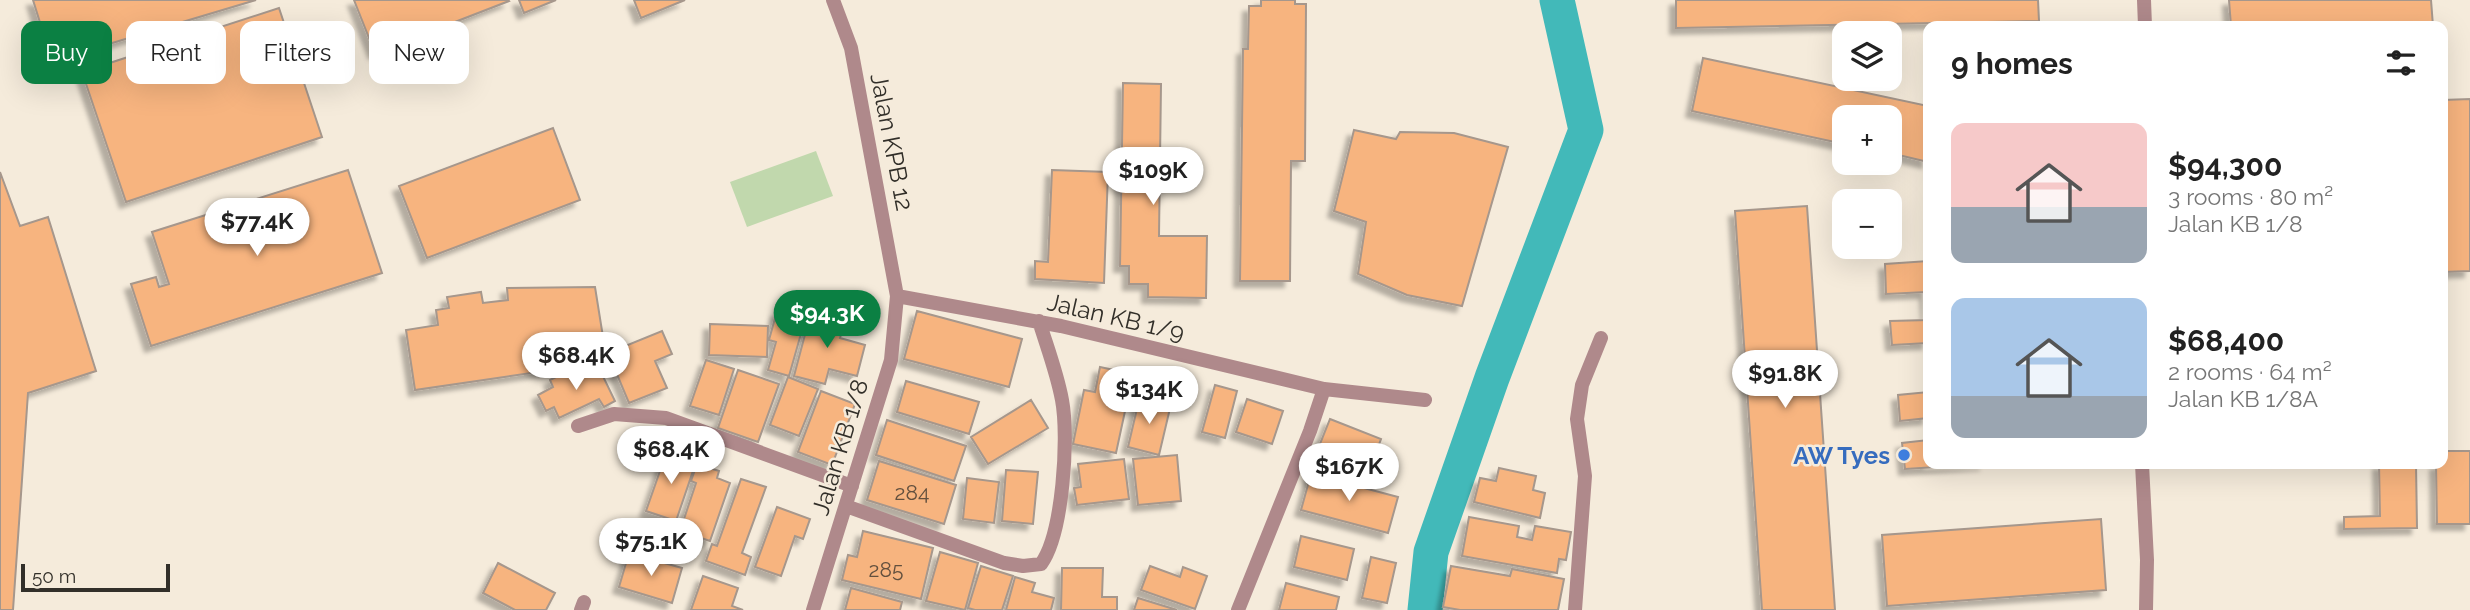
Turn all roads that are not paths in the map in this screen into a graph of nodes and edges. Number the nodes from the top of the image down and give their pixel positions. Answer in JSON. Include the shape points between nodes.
{"nodes":[{"id":1,"x":833,"y":0,"type":"edge"},
{"id":2,"x":2144,"y":0,"type":"edge"},
{"id":3,"x":2145,"y":21,"type":"edge"},
{"id":4,"x":897,"y":296,"type":"junction"},
{"id":5,"x":1039,"y":321,"type":"junction"},
{"id":6,"x":1601,"y":338,"type":"dead end"},
{"id":7,"x":1324,"y":389,"type":"junction"},
{"id":8,"x":1425,"y":400,"type":"dead end"},
{"id":9,"x":578,"y":426,"type":"dead end"},
{"id":10,"x":2142,"y":469,"type":"edge"},
{"id":11,"x":852,"y":486,"type":"junction"},
{"id":12,"x":846,"y":506,"type":"junction"},
{"id":13,"x":813,"y":610,"type":"edge"},
{"id":14,"x":1238,"y":610,"type":"edge"},
{"id":15,"x":1575,"y":610,"type":"edge"},
{"id":16,"x":2146,"y":610,"type":"edge"}],
"edges":[{"from":1,"to":4,"type":"street","name":"Jalan KPB 12","via":[[851,48]]},
{"from":2,"to":3,"type":"street"},
{"from":4,"to":5,"type":"street","name":"Jalan KB 1/9"},
{"from":4,"to":11,"type":"street","name":"Jalan KB 1/8","via":[[891,360]]},
{"from":5,"to":7,"type":"street","name":"Jalan KB 1/9"},
{"from":5,"to":12,"type":"street","via":[[1062,400],[1065,435],[1055,532],[1041,564],[1004,563]]},
{"from":6,"to":15,"type":"street","via":[[1582,385],[1577,419],[1585,476]]},
{"from":7,"to":8,"type":"street","name":"Jalan KB 1/9"},
{"from":7,"to":14,"type":"street"},
{"from":9,"to":11,"type":"street","via":[[614,414],[666,418]]},
{"from":10,"to":16,"type":"street"},
{"from":11,"to":12,"type":"street","name":"Jalan KB 1/8"},
{"from":12,"to":13,"type":"street","name":"Jalan KB 1/8"}]}
